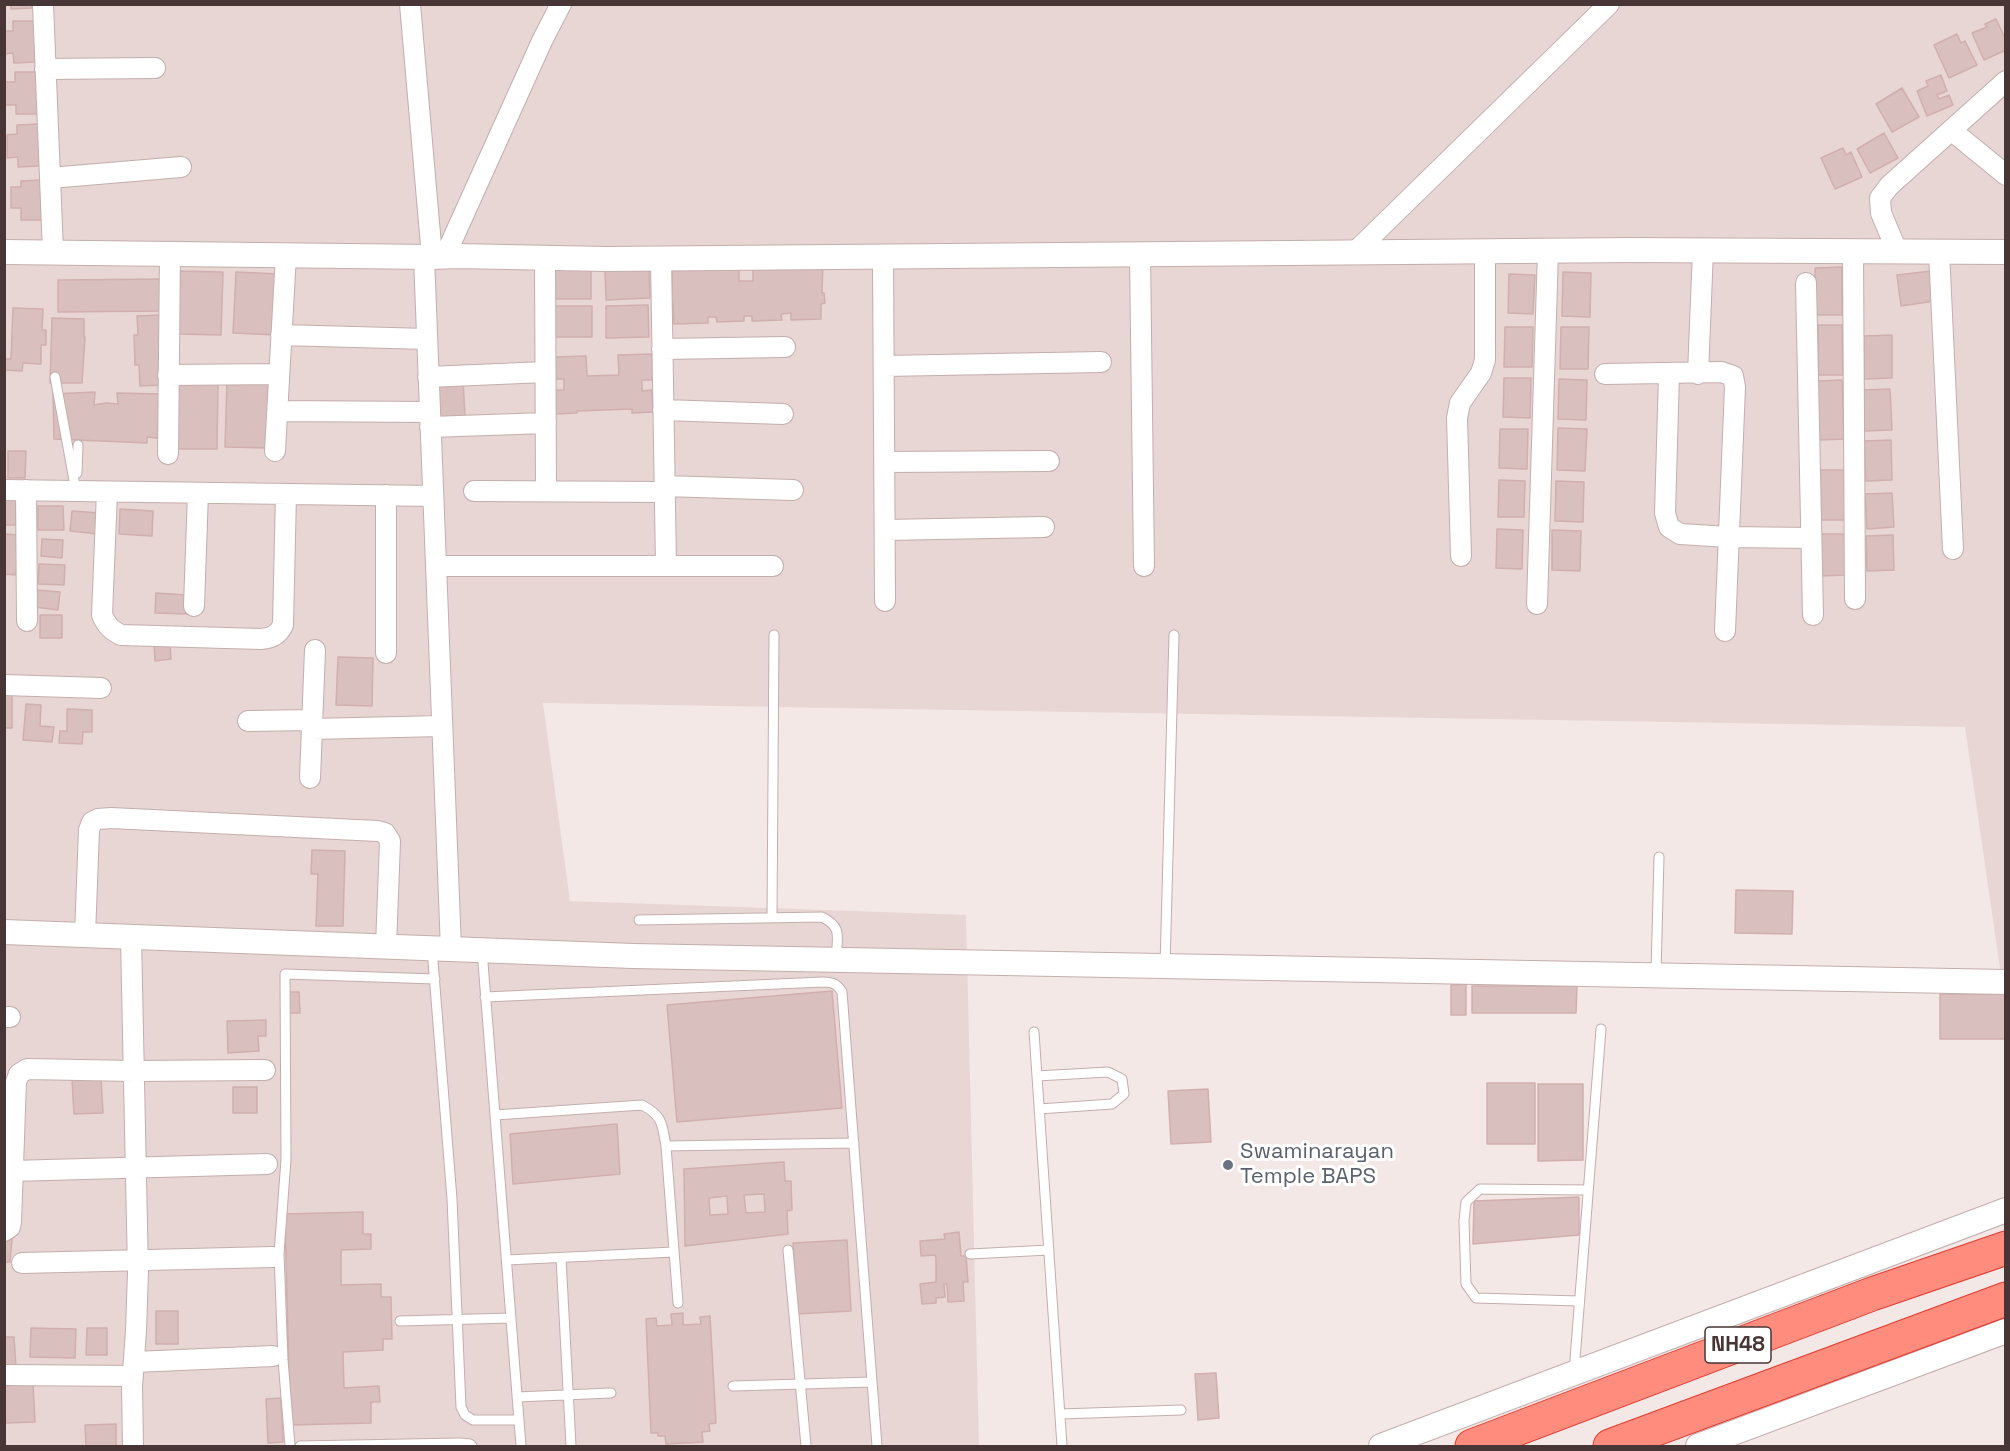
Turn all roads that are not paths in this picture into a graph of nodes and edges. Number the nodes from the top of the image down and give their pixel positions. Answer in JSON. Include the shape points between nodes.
{"nodes":[{"id":1,"x":43,"y":4,"type":"edge"},
{"id":2,"x":410,"y":4,"type":"edge"},
{"id":3,"x":561,"y":4,"type":"edge"},
{"id":4,"x":1609,"y":4,"type":"edge"},
{"id":5,"x":155,"y":68,"type":"dead end"},
{"id":6,"x":45,"y":69,"type":"junction"},
{"id":7,"x":2006,"y":81,"type":"edge"},
{"id":8,"x":1952,"y":130,"type":"junction"},
{"id":9,"x":181,"y":167,"type":"dead end"},
{"id":10,"x":2006,"y":175,"type":"edge"},
{"id":11,"x":50,"y":178,"type":"junction"},
{"id":12,"x":1703,"y":250,"type":"junction"},
{"id":13,"x":1548,"y":251,"type":"junction"},
{"id":14,"x":1853,"y":251,"type":"junction"},
{"id":15,"x":1897,"y":251,"type":"junction"},
{"id":16,"x":1940,"y":251,"type":"junction"},
{"id":17,"x":4,"y":252,"type":"edge"},
{"id":18,"x":53,"y":252,"type":"junction"},
{"id":19,"x":1485,"y":252,"type":"junction"},
{"id":20,"x":2006,"y":252,"type":"edge"},
{"id":21,"x":1354,"y":253,"type":"junction"},
{"id":22,"x":170,"y":254,"type":"junction"},
{"id":23,"x":286,"y":255,"type":"junction"},
{"id":24,"x":1140,"y":255,"type":"junction"},
{"id":25,"x":434,"y":257,"type":"junction"},
{"id":26,"x":883,"y":257,"type":"junction"},
{"id":27,"x":545,"y":258,"type":"junction"},
{"id":28,"x":661,"y":259,"type":"junction"},
{"id":29,"x":1806,"y":284,"type":"dead end"},
{"id":30,"x":281,"y":335,"type":"junction"},
{"id":31,"x":427,"y":339,"type":"junction"},
{"id":32,"x":785,"y":347,"type":"dead end"},
{"id":33,"x":662,"y":349,"type":"junction"},
{"id":34,"x":1101,"y":362,"type":"dead end"},
{"id":35,"x":884,"y":366,"type":"junction"},
{"id":36,"x":544,"y":372,"type":"junction"},
{"id":37,"x":279,"y":374,"type":"junction"},
{"id":38,"x":1605,"y":374,"type":"dead end"},
{"id":39,"x":1669,"y":374,"type":"junction"},
{"id":40,"x":1698,"y":374,"type":"junction"},
{"id":41,"x":168,"y":375,"type":"junction"},
{"id":42,"x":55,"y":376,"type":"dead end"},
{"id":43,"x":428,"y":377,"type":"junction"},
{"id":44,"x":663,"y":410,"type":"junction"},
{"id":45,"x":277,"y":411,"type":"junction"},
{"id":46,"x":783,"y":414,"type":"dead end"},
{"id":47,"x":430,"y":419,"type":"junction"},
{"id":48,"x":546,"y":423,"type":"junction"},
{"id":49,"x":78,"y":445,"type":"dead end"},
{"id":50,"x":275,"y":451,"type":"dead end"},
{"id":51,"x":168,"y":454,"type":"dead end"},
{"id":52,"x":1049,"y":461,"type":"dead end"},
{"id":53,"x":884,"y":462,"type":"junction"},
{"id":54,"x":664,"y":489,"type":"junction"},
{"id":55,"x":4,"y":490,"type":"edge"},
{"id":56,"x":26,"y":490,"type":"junction"},
{"id":57,"x":792,"y":490,"type":"dead end"},
{"id":58,"x":76,"y":491,"type":"junction"},
{"id":59,"x":474,"y":491,"type":"dead end"},
{"id":60,"x":546,"y":491,"type":"junction"},
{"id":61,"x":107,"y":492,"type":"junction"},
{"id":62,"x":198,"y":493,"type":"junction"},
{"id":63,"x":286,"y":494,"type":"junction"},
{"id":64,"x":386,"y":495,"type":"junction"},
{"id":65,"x":433,"y":496,"type":"junction"},
{"id":66,"x":1044,"y":527,"type":"dead end"},
{"id":67,"x":885,"y":530,"type":"junction"},
{"id":68,"x":1729,"y":537,"type":"junction"},
{"id":69,"x":1811,"y":538,"type":"junction"},
{"id":70,"x":1953,"y":549,"type":"dead end"},
{"id":71,"x":1461,"y":556,"type":"dead end"},
{"id":72,"x":436,"y":566,"type":"junction"},
{"id":73,"x":666,"y":566,"type":"junction"},
{"id":74,"x":773,"y":566,"type":"dead end"},
{"id":75,"x":1144,"y":566,"type":"dead end"},
{"id":76,"x":1855,"y":599,"type":"dead end"},
{"id":77,"x":885,"y":601,"type":"dead end"},
{"id":78,"x":1537,"y":604,"type":"dead end"},
{"id":79,"x":194,"y":606,"type":"dead end"},
{"id":80,"x":1813,"y":615,"type":"dead end"},
{"id":81,"x":27,"y":621,"type":"dead end"},
{"id":82,"x":1725,"y":631,"type":"dead end"},
{"id":83,"x":774,"y":635,"type":"dead end"},
{"id":84,"x":1174,"y":635,"type":"dead end"},
{"id":85,"x":315,"y":650,"type":"dead end"},
{"id":86,"x":386,"y":652,"type":"dead end"},
{"id":87,"x":4,"y":685,"type":"edge"},
{"id":88,"x":101,"y":688,"type":"dead end"},
{"id":89,"x":249,"y":721,"type":"dead end"},
{"id":90,"x":312,"y":724,"type":"junction"},
{"id":91,"x":442,"y":726,"type":"junction"},
{"id":92,"x":310,"y":778,"type":"dead end"},
{"id":93,"x":1659,"y":857,"type":"dead end"},
{"id":94,"x":772,"y":918,"type":"junction"},
{"id":95,"x":639,"y":920,"type":"dead end"},
{"id":96,"x":4,"y":932,"type":"edge"},
{"id":97,"x":85,"y":935,"type":"junction"},
{"id":98,"x":131,"y":937,"type":"junction"},
{"id":99,"x":386,"y":947,"type":"junction"},
{"id":100,"x":442,"y":949,"type":"junction"},
{"id":101,"x":482,"y":950,"type":"junction"},
{"id":102,"x":836,"y":960,"type":"junction"},
{"id":103,"x":1165,"y":967,"type":"junction"},
{"id":104,"x":1656,"y":976,"type":"junction"},
{"id":105,"x":435,"y":979,"type":"junction"},
{"id":106,"x":2006,"y":982,"type":"edge"},
{"id":107,"x":485,"y":997,"type":"junction"},
{"id":108,"x":1601,"y":1029,"type":"dead end"},
{"id":109,"x":1034,"y":1032,"type":"dead end"},
{"id":110,"x":265,"y":1070,"type":"dead end"},
{"id":111,"x":134,"y":1071,"type":"junction"},
{"id":112,"x":1037,"y":1076,"type":"junction"},
{"id":113,"x":1039,"y":1109,"type":"junction"},
{"id":114,"x":495,"y":1115,"type":"junction"},
{"id":115,"x":854,"y":1143,"type":"junction"},
{"id":116,"x":666,"y":1146,"type":"junction"},
{"id":117,"x":9,"y":1163,"type":"edge"},
{"id":118,"x":267,"y":1164,"type":"dead end"},
{"id":119,"x":136,"y":1167,"type":"junction"},
{"id":120,"x":1588,"y":1190,"type":"junction"},
{"id":121,"x":2006,"y":1210,"type":"edge"},
{"id":122,"x":4,"y":1231,"type":"edge"},
{"id":123,"x":2006,"y":1248,"type":"edge"},
{"id":124,"x":788,"y":1250,"type":"dead end"},
{"id":125,"x":1049,"y":1250,"type":"junction"},
{"id":126,"x":674,"y":1251,"type":"junction"},
{"id":127,"x":970,"y":1254,"type":"dead end"},
{"id":128,"x":273,"y":1257,"type":"dead end"},
{"id":129,"x":561,"y":1258,"type":"junction"},
{"id":130,"x":507,"y":1260,"type":"junction"},
{"id":131,"x":137,"y":1261,"type":"junction"},
{"id":132,"x":22,"y":1263,"type":"dead end"},
{"id":133,"x":2006,"y":1299,"type":"edge"},
{"id":134,"x":1579,"y":1301,"type":"junction"},
{"id":135,"x":678,"y":1302,"type":"dead end"},
{"id":136,"x":511,"y":1318,"type":"junction"},
{"id":137,"x":458,"y":1319,"type":"junction"},
{"id":138,"x":400,"y":1321,"type":"dead end"},
{"id":139,"x":2006,"y":1331,"type":"edge"},
{"id":140,"x":273,"y":1356,"type":"dead end"},
{"id":141,"x":134,"y":1369,"type":"junction"},
{"id":142,"x":1574,"y":1374,"type":"junction"},
{"id":143,"x":4,"y":1376,"type":"edge"},
{"id":144,"x":872,"y":1382,"type":"junction"},
{"id":145,"x":800,"y":1384,"type":"junction"},
{"id":146,"x":733,"y":1386,"type":"dead end"},
{"id":147,"x":610,"y":1393,"type":"dead end"},
{"id":148,"x":567,"y":1395,"type":"junction"},
{"id":149,"x":517,"y":1398,"type":"junction"},
{"id":150,"x":1181,"y":1410,"type":"dead end"},
{"id":151,"x":1060,"y":1414,"type":"junction"},
{"id":152,"x":519,"y":1420,"type":"junction"},
{"id":153,"x":1713,"y":1444,"type":"edge"},
{"id":154,"x":133,"y":1446,"type":"edge"},
{"id":155,"x":290,"y":1446,"type":"edge"},
{"id":156,"x":300,"y":1446,"type":"edge"},
{"id":157,"x":472,"y":1446,"type":"edge"},
{"id":158,"x":521,"y":1446,"type":"edge"},
{"id":159,"x":571,"y":1446,"type":"edge"},
{"id":160,"x":806,"y":1446,"type":"edge"},
{"id":161,"x":877,"y":1446,"type":"edge"},
{"id":162,"x":1062,"y":1446,"type":"edge"},
{"id":163,"x":1381,"y":1446,"type":"edge"},
{"id":164,"x":1473,"y":1446,"type":"edge"},
{"id":165,"x":1610,"y":1446,"type":"edge"}],
"edges":[{"from":1,"to":6,"type":"street"},
{"from":2,"to":25,"type":"street"},
{"from":3,"to":25,"type":"street"},
{"from":4,"to":21,"type":"street"},
{"from":5,"to":6,"type":"street"},
{"from":6,"to":11,"type":"street"},
{"from":7,"to":8,"type":"street"},
{"from":8,"to":10,"type":"street"},
{"from":8,"to":15,"type":"street","via":[[1880,198],[1881,213]]},
{"from":9,"to":11,"type":"street"},
{"from":11,"to":18,"type":"street"},
{"from":12,"to":13,"type":"street"},
{"from":12,"to":14,"type":"street"},
{"from":12,"to":40,"type":"street"},
{"from":13,"to":19,"type":"street"},
{"from":13,"to":78,"type":"street"},
{"from":14,"to":15,"type":"street"},
{"from":14,"to":76,"type":"street"},
{"from":15,"to":16,"type":"street"},
{"from":16,"to":20,"type":"street"},
{"from":16,"to":70,"type":"street"},
{"from":17,"to":18,"type":"street"},
{"from":18,"to":22,"type":"street"},
{"from":19,"to":21,"type":"street"},
{"from":19,"to":71,"type":"street","via":[[1485,360],[1481,373],[1460,403],[1457,418]]},
{"from":21,"to":24,"type":"street"},
{"from":22,"to":23,"type":"street"},
{"from":22,"to":41,"type":"street"},
{"from":23,"to":25,"type":"street"},
{"from":23,"to":30,"type":"street"},
{"from":24,"to":26,"type":"street"},
{"from":24,"to":75,"type":"street"},
{"from":25,"to":27,"type":"street"},
{"from":25,"to":31,"type":"street"},
{"from":26,"to":28,"type":"street"},
{"from":26,"to":35,"type":"street"},
{"from":27,"to":28,"type":"street"},
{"from":27,"to":36,"type":"street"},
{"from":28,"to":33,"type":"street"},
{"from":29,"to":69,"type":"street"},
{"from":30,"to":31,"type":"street"},
{"from":30,"to":37,"type":"street"},
{"from":31,"to":43,"type":"street"},
{"from":32,"to":33,"type":"street"},
{"from":33,"to":44,"type":"street"},
{"from":34,"to":35,"type":"street"},
{"from":35,"to":53,"type":"street"},
{"from":36,"to":43,"type":"street"},
{"from":36,"to":48,"type":"street"},
{"from":37,"to":41,"type":"street"},
{"from":37,"to":45,"type":"street"},
{"from":38,"to":39,"type":"street"},
{"from":39,"to":40,"type":"street"},
{"from":39,"to":68,"type":"street","via":[[1665,513],[1669,527],[1680,534]]},
{"from":40,"to":68,"type":"street","via":[[1721,372],[1733,376],[1736,387]]},
{"from":41,"to":51,"type":"street"},
{"from":42,"to":58,"type":"lane"},
{"from":43,"to":47,"type":"street"},
{"from":44,"to":46,"type":"street"},
{"from":44,"to":54,"type":"street"},
{"from":45,"to":47,"type":"street"},
{"from":45,"to":50,"type":"street"},
{"from":47,"to":48,"type":"street"},
{"from":47,"to":65,"type":"street"},
{"from":48,"to":60,"type":"street"},
{"from":49,"to":58,"type":"lane"},
{"from":52,"to":53,"type":"street"},
{"from":53,"to":67,"type":"street"},
{"from":54,"to":57,"type":"street"},
{"from":54,"to":60,"type":"street"},
{"from":54,"to":73,"type":"street"},
{"from":55,"to":56,"type":"street"},
{"from":56,"to":58,"type":"street"},
{"from":56,"to":81,"type":"street"},
{"from":58,"to":61,"type":"street"},
{"from":59,"to":60,"type":"street"},
{"from":61,"to":62,"type":"street"},
{"from":61,"to":63,"type":"street","via":[[102,615],[112,631],[122,635],[261,639],[272,638],[283,625]]},
{"from":62,"to":63,"type":"street"},
{"from":62,"to":79,"type":"street"},
{"from":63,"to":64,"type":"street"},
{"from":64,"to":65,"type":"street"},
{"from":64,"to":86,"type":"street"},
{"from":65,"to":72,"type":"street"},
{"from":66,"to":67,"type":"street"},
{"from":67,"to":77,"type":"street"},
{"from":68,"to":69,"type":"street"},
{"from":68,"to":82,"type":"street"},
{"from":69,"to":80,"type":"street"},
{"from":72,"to":73,"type":"street"},
{"from":72,"to":91,"type":"street"},
{"from":73,"to":74,"type":"street"},
{"from":83,"to":94,"type":"lane"},
{"from":84,"to":103,"type":"lane"},
{"from":85,"to":90,"type":"street"},
{"from":87,"to":88,"type":"street"},
{"from":89,"to":90,"type":"street"},
{"from":90,"to":91,"type":"street"},
{"from":90,"to":92,"type":"street"},
{"from":91,"to":100,"type":"street"},
{"from":93,"to":104,"type":"lane"},
{"from":94,"to":95,"type":"lane"},
{"from":94,"to":102,"type":"lane","via":[[822,917],[832,921],[838,930]]},
{"from":96,"to":97,"type":"street"},
{"from":97,"to":98,"type":"street"},
{"from":97,"to":99,"type":"street","via":[[89,830],[92,822],[111,818],[385,833],[390,841]]},
{"from":98,"to":99,"type":"street"},
{"from":98,"to":111,"type":"street"},
{"from":99,"to":100,"type":"street"},
{"from":100,"to":101,"type":"street"},
{"from":100,"to":105,"type":"lane"},
{"from":101,"to":102,"type":"street"},
{"from":101,"to":107,"type":"lane"},
{"from":102,"to":103,"type":"street"},
{"from":103,"to":104,"type":"street"},
{"from":104,"to":106,"type":"street"},
{"from":105,"to":137,"type":"lane"},
{"from":105,"to":155,"type":"lane","via":[[285,974],[286,1159],[279,1254]]},
{"from":107,"to":114,"type":"lane"},
{"from":107,"to":115,"type":"lane","via":[[831,982],[842,992]]},
{"from":108,"to":120,"type":"lane"},
{"from":109,"to":112,"type":"lane"},
{"from":110,"to":111,"type":"street"},
{"from":111,"to":117,"type":"street","via":[[34,1068],[19,1074]]},
{"from":111,"to":119,"type":"street"},
{"from":112,"to":113,"type":"lane"},
{"from":112,"to":113,"type":"lane","via":[[1108,1072],[1122,1079],[1124,1094],[1112,1104]]},
{"from":113,"to":125,"type":"lane"},
{"from":114,"to":116,"type":"lane","via":[[642,1105],[662,1121]]},
{"from":114,"to":130,"type":"lane"},
{"from":115,"to":116,"type":"lane"},
{"from":115,"to":144,"type":"lane"},
{"from":116,"to":126,"type":"lane"},
{"from":117,"to":119,"type":"street"},
{"from":117,"to":122,"type":"street","via":[[11,1222]]},
{"from":118,"to":119,"type":"street"},
{"from":119,"to":131,"type":"street"},
{"from":120,"to":134,"type":"lane"},
{"from":120,"to":134,"type":"lane","via":[[1480,1189],[1466,1202],[1464,1221],[1466,1284],[1476,1298]]},
{"from":121,"to":142,"type":"street"},
{"from":123,"to":164,"type":"highway","number":"NH48","via":[[1872,1294]]},
{"from":124,"to":145,"type":"lane"},
{"from":125,"to":127,"type":"lane"},
{"from":125,"to":151,"type":"lane"},
{"from":126,"to":129,"type":"lane"},
{"from":126,"to":135,"type":"lane"},
{"from":128,"to":131,"type":"street"},
{"from":129,"to":130,"type":"lane"},
{"from":129,"to":148,"type":"lane"},
{"from":130,"to":136,"type":"lane"},
{"from":131,"to":132,"type":"street"},
{"from":131,"to":141,"type":"street"},
{"from":133,"to":165,"type":"highway","number":"NH48"},
{"from":134,"to":142,"type":"lane"},
{"from":136,"to":137,"type":"lane"},
{"from":136,"to":149,"type":"lane"},
{"from":137,"to":138,"type":"lane"},
{"from":137,"to":152,"type":"lane","via":[[461,1407],[465,1415],[472,1419]]},
{"from":139,"to":153,"type":"street"},
{"from":140,"to":141,"type":"street"},
{"from":141,"to":143,"type":"street"},
{"from":141,"to":154,"type":"street"},
{"from":142,"to":163,"type":"street"},
{"from":144,"to":145,"type":"lane"},
{"from":144,"to":161,"type":"lane"},
{"from":145,"to":146,"type":"lane"},
{"from":145,"to":160,"type":"lane"},
{"from":147,"to":148,"type":"lane"},
{"from":148,"to":149,"type":"lane"},
{"from":148,"to":159,"type":"lane"},
{"from":149,"to":152,"type":"lane"},
{"from":150,"to":151,"type":"lane"},
{"from":151,"to":162,"type":"lane"},
{"from":152,"to":158,"type":"lane"},
{"from":156,"to":157,"type":"lane"}]}
